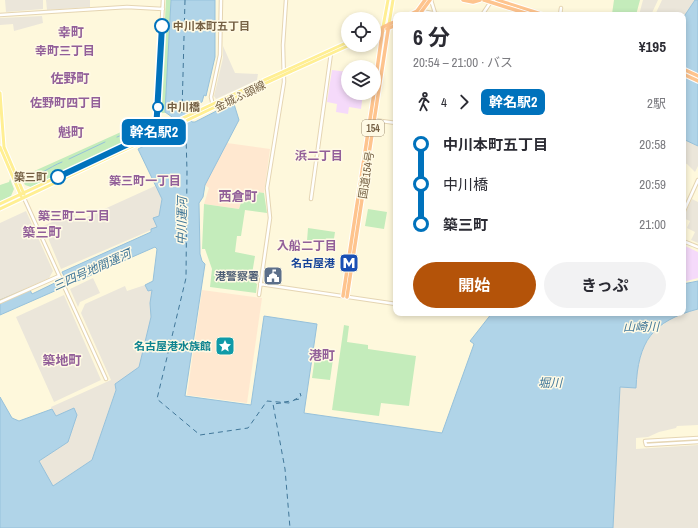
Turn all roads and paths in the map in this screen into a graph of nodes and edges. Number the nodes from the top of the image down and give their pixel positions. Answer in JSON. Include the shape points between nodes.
{"nodes":[{"id":1,"x":163,"y":0,"type":"edge"},
{"id":2,"x":221,"y":0,"type":"edge"},
{"id":3,"x":286,"y":0,"type":"edge"},
{"id":4,"x":388,"y":0,"type":"edge"},
{"id":5,"x":393,"y":0,"type":"edge"},
{"id":6,"x":425,"y":0,"type":"edge"},
{"id":7,"x":431,"y":0,"type":"edge"},
{"id":8,"x":463,"y":0,"type":"edge"},
{"id":9,"x":480,"y":0,"type":"edge"},
{"id":10,"x":484,"y":0,"type":"edge"},
{"id":11,"x":492,"y":0,"type":"edge"},
{"id":12,"x":497,"y":0,"type":"edge"},
{"id":13,"x":505,"y":0,"type":"edge"},
{"id":14,"x":520,"y":7,"type":"junction"},
{"id":15,"x":561,"y":8,"type":"dead end"},
{"id":16,"x":163,"y":9,"type":"junction"},
{"id":17,"x":420,"y":12,"type":"edge"},
{"id":18,"x":421,"y":12,"type":"edge"},
{"id":19,"x":436,"y":12,"type":"edge"},
{"id":20,"x":484,"y":12,"type":"edge"},
{"id":21,"x":522,"y":12,"type":"edge"},
{"id":22,"x":535,"y":12,"type":"edge"},
{"id":23,"x":560,"y":12,"type":"edge"},
{"id":24,"x":0,"y":15,"type":"edge"},
{"id":25,"x":393,"y":22,"type":"edge"},
{"id":26,"x":389,"y":24,"type":"junction"},
{"id":27,"x":393,"y":27,"type":"edge"},
{"id":28,"x":383,"y":29,"type":"junction"},
{"id":29,"x":388,"y":29,"type":"junction"},
{"id":30,"x":341,"y":45,"type":"edge"},
{"id":31,"x":341,"y":49,"type":"edge"},
{"id":32,"x":331,"y":53,"type":"junction"},
{"id":33,"x":379,"y":60,"type":"edge"},
{"id":34,"x":290,"y":70,"type":"junction"},
{"id":35,"x":686,"y":70,"type":"edge"},
{"id":36,"x":686,"y":75,"type":"edge"},
{"id":37,"x":698,"y":76,"type":"edge"},
{"id":38,"x":698,"y":81,"type":"edge"},
{"id":39,"x":0,"y":93,"type":"edge"},
{"id":40,"x":373,"y":100,"type":"edge"},
{"id":41,"x":213,"y":107,"type":"junction"},
{"id":42,"x":374,"y":120,"type":"junction"},
{"id":43,"x":393,"y":123,"type":"edge"},
{"id":44,"x":164,"y":129,"type":"junction"},
{"id":45,"x":156,"y":131,"type":"junction"},
{"id":46,"x":156,"y":135,"type":"junction"},
{"id":47,"x":0,"y":148,"type":"edge"},
{"id":48,"x":698,"y":180,"type":"edge"},
{"id":49,"x":24,"y":193,"type":"junction"},
{"id":50,"x":20,"y":195,"type":"junction"},
{"id":51,"x":24,"y":198,"type":"junction"},
{"id":52,"x":311,"y":199,"type":"dead end"},
{"id":53,"x":0,"y":204,"type":"edge"},
{"id":54,"x":686,"y":206,"type":"edge"},
{"id":55,"x":0,"y":209,"type":"edge"},
{"id":56,"x":686,"y":242,"type":"edge"},
{"id":57,"x":698,"y":247,"type":"edge"},
{"id":58,"x":59,"y":276,"type":"junction"},
{"id":59,"x":260,"y":284,"type":"junction"},
{"id":60,"x":259,"y":295,"type":"dead end"},
{"id":61,"x":345,"y":296,"type":"junction"},
{"id":62,"x":0,"y":302,"type":"edge"},
{"id":63,"x":393,"y":304,"type":"edge"},
{"id":64,"x":106,"y":379,"type":"dead end"},
{"id":65,"x":698,"y":438,"type":"edge"},
{"id":66,"x":698,"y":442,"type":"edge"}],
"edges":[{"from":1,"to":16,"type":"street"},
{"from":2,"to":41,"type":"street","via":[[220,55],[211,96]]},
{"from":3,"to":59,"type":"street","via":[[284,82],[267,188],[270,218]]},
{"from":4,"to":28,"type":"main road"},
{"from":5,"to":26,"type":"main road"},
{"from":6,"to":17,"type":"highway"},
{"from":7,"to":18,"type":"highway"},
{"from":7,"to":19,"type":"street"},
{"from":8,"to":9,"type":"highway"},
{"from":10,"to":21,"type":"highway","bridge":true},
{"from":11,"to":20,"type":"street"},
{"from":12,"to":14,"type":"highway"},
{"from":13,"to":14,"type":"highway"},
{"from":14,"to":22,"type":"highway"},
{"from":15,"to":23,"type":"street"},
{"from":16,"to":24,"type":"street","via":[[127,7]]},
{"from":16,"to":45,"type":"street"},
{"from":25,"to":26,"type":"highway"},
{"from":26,"to":28,"type":"highway"},
{"from":26,"to":29,"type":"highway","name":"国道154号","number":"154"},
{"from":27,"to":29,"type":"highway"},
{"from":28,"to":29,"type":"highway"},
{"from":28,"to":33,"type":"highway","name":"国道154号","number":"154"},
{"from":29,"to":42,"type":"highway","name":"国道154号","number":"154"},
{"from":30,"to":34,"type":"main road","name":"金城ふ頭線"},
{"from":31,"to":32,"type":"main road","name":"金城ふ頭線"},
{"from":32,"to":34,"type":"main road","name":"金城ふ頭線"},
{"from":32,"to":52,"type":"street"},
{"from":34,"to":41,"type":"main road","name":"金城ふ頭線","bridge":true},
{"from":35,"to":37,"type":"highway"},
{"from":36,"to":38,"type":"highway"},
{"from":39,"to":49,"type":"main road","via":[[4,147]]},
{"from":40,"to":61,"type":"highway","name":"国道154号","number":"154"},
{"from":41,"to":44,"type":"main road","name":"金城ふ頭線","via":[[201,110]]},
{"from":41,"to":44,"type":"main road","name":"金城ふ頭線","via":[[202,115]]},
{"from":42,"to":43,"type":"street"},
{"from":42,"to":61,"type":"highway","name":"国道154号","number":"154"},
{"from":44,"to":45,"type":"main road","name":"金城ふ頭線"},
{"from":44,"to":46,"type":"main road","name":"金城ふ頭線"},
{"from":45,"to":46,"type":"street"},
{"from":45,"to":49,"type":"main road","name":"金城ふ頭線"},
{"from":46,"to":51,"type":"main road","name":"金城ふ頭線"},
{"from":47,"to":50,"type":"main road"},
{"from":48,"to":54,"type":"street"},
{"from":49,"to":50,"type":"main road","name":"金城ふ頭線"},
{"from":49,"to":51,"type":"main road"},
{"from":50,"to":51,"type":"main road"},
{"from":50,"to":53,"type":"main road","name":"金城ふ頭線"},
{"from":51,"to":55,"type":"main road","name":"金城ふ頭線"},
{"from":51,"to":58,"type":"street"},
{"from":56,"to":57,"type":"street"},
{"from":58,"to":62,"type":"street"},
{"from":58,"to":64,"type":"street"},
{"from":59,"to":60,"type":"street"},
{"from":59,"to":61,"type":"street"},
{"from":61,"to":63,"type":"street"},
{"from":65,"to":66,"type":"street","via":[[645,441],[646,445]]}]}
